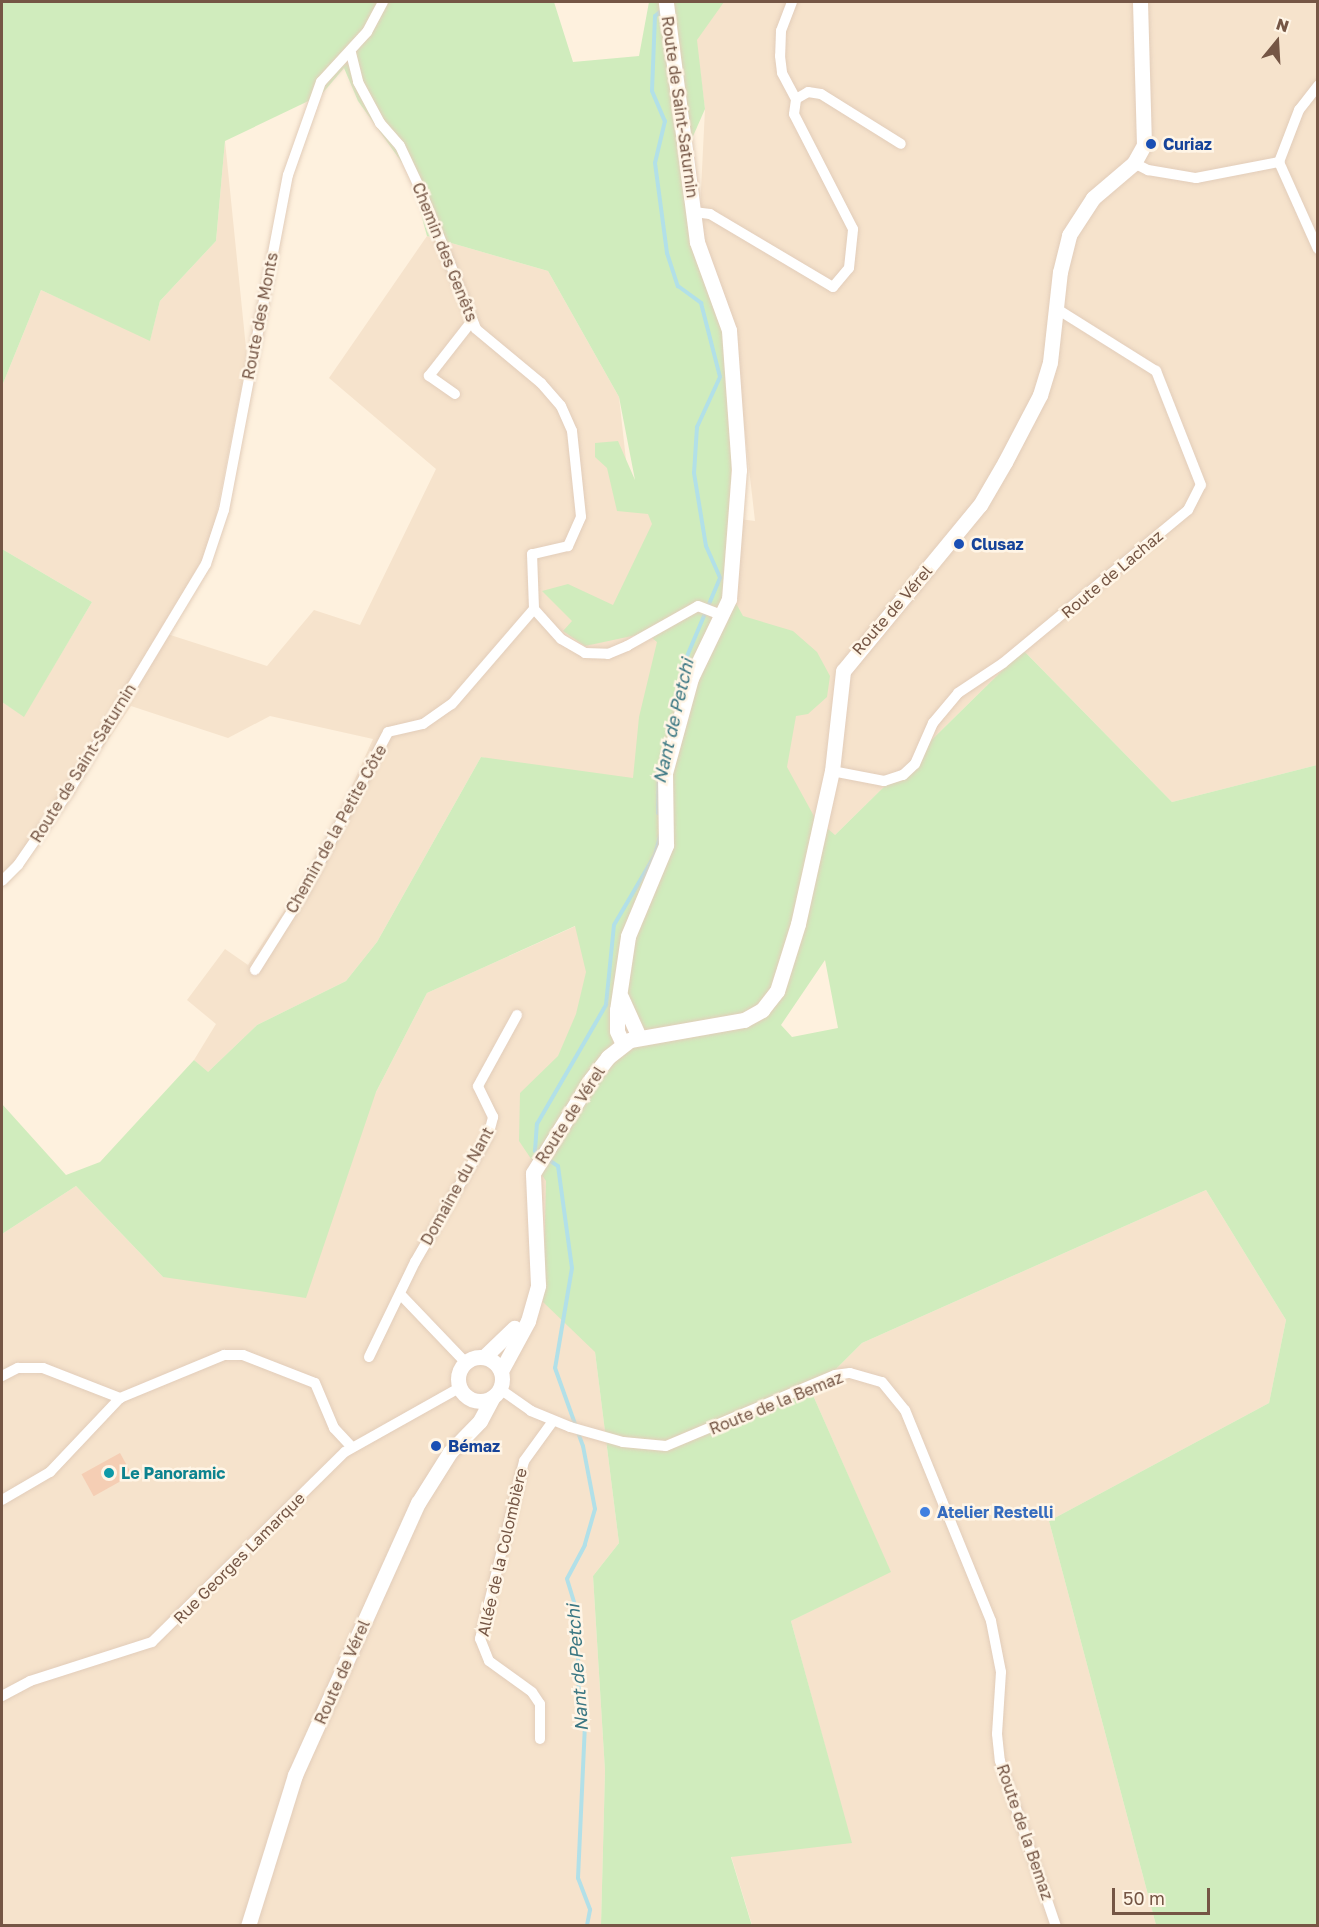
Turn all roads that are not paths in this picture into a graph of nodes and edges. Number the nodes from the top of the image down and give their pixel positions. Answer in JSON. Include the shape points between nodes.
{"nodes":[{"id":1,"x":383,"y":2,"type":"edge"},
{"id":2,"x":792,"y":2,"type":"edge"},
{"id":3,"x":1140,"y":2,"type":"edge"},
{"id":4,"x":667,"y":7,"type":"edge"},
{"id":5,"x":351,"y":53,"type":"junction"},
{"id":6,"x":1317,"y":86,"type":"edge"},
{"id":7,"x":796,"y":99,"type":"junction"},
{"id":8,"x":900,"y":144,"type":"dead end"},
{"id":9,"x":1279,"y":162,"type":"junction"},
{"id":10,"x":1134,"y":163,"type":"junction"},
{"id":11,"x":694,"y":212,"type":"junction"},
{"id":12,"x":1317,"y":249,"type":"edge"},
{"id":13,"x":1057,"y":309,"type":"junction"},
{"id":14,"x":472,"y":321,"type":"junction"},
{"id":15,"x":455,"y":394,"type":"dead end"},
{"id":16,"x":534,"y":609,"type":"junction"},
{"id":17,"x":717,"y":613,"type":"junction"},
{"id":18,"x":160,"y":642,"type":"joint"},
{"id":19,"x":832,"y":771,"type":"junction"},
{"id":20,"x":2,"y":881,"type":"edge"},
{"id":21,"x":255,"y":969,"type":"dead end"},
{"id":22,"x":620,"y":994,"type":"junction"},
{"id":23,"x":517,"y":1015,"type":"dead end"},
{"id":24,"x":639,"y":1037,"type":"junction"},
{"id":25,"x":623,"y":1044,"type":"junction"},
{"id":26,"x":402,"y":1296,"type":"junction"},
{"id":27,"x":532,"y":1304,"type":"junction"},
{"id":28,"x":369,"y":1357,"type":"dead end"},
{"id":29,"x":484,"y":1357,"type":"junction"},
{"id":30,"x":465,"y":1362,"type":"junction"},
{"id":31,"x":501,"y":1371,"type":"junction"},
{"id":32,"x":2,"y":1376,"type":"edge"},
{"id":33,"x":464,"y":1393,"type":"junction"},
{"id":34,"x":496,"y":1393,"type":"junction"},
{"id":35,"x":120,"y":1398,"type":"junction"},
{"id":36,"x":553,"y":1421,"type":"junction"},
{"id":37,"x":468,"y":1432,"type":"junction"},
{"id":38,"x":352,"y":1447,"type":"junction"},
{"id":39,"x":2,"y":1500,"type":"edge"},
{"id":40,"x":2,"y":1696,"type":"edge"},
{"id":41,"x":540,"y":1739,"type":"dead end"},
{"id":42,"x":248,"y":1926,"type":"edge"},
{"id":43,"x":1056,"y":1926,"type":"edge"}],
"edges":[{"from":1,"to":5,"type":"street","name":"Route des Monts"},
{"from":2,"to":7,"type":"street","name":"Route de Saint-Saturnin","via":[[780,31],[780,56],[782,73]]},
{"from":3,"to":10,"type":"street","name":"Route de Vérel","via":[[1146,135]]},
{"from":4,"to":11,"type":"street","name":"Route de Saint-Saturnin"},
{"from":5,"to":14,"type":"street","name":"Chemin des Genêts","via":[[358,82],[400,146],[422,193]]},
{"from":5,"to":18,"type":"street","name":"Route des Monts","via":[[321,82],[288,175],[224,510],[206,564]]},
{"from":6,"to":9,"type":"street","via":[[1299,110]]},
{"from":7,"to":8,"type":"street","via":[[808,92],[821,94]]},
{"from":7,"to":11,"type":"street","name":"Route de Saint-Saturnin","via":[[794,114],[853,229],[849,268],[840,284],[825,286],[710,214]]},
{"from":9,"to":10,"type":"street","via":[[1196,178],[1148,170]]},
{"from":9,"to":12,"type":"street"},
{"from":10,"to":13,"type":"street","name":"Route de Vérel","via":[[1093,198],[1072,228],[1060,272]]},
{"from":11,"to":17,"type":"street","name":"Route de Saint-Saturnin","via":[[697,242],[720,299],[734,363],[739,470],[729,599]]},
{"from":13,"to":19,"type":"street","name":"Route de Vérel","via":[[1040,395],[980,505],[843,671]]},
{"from":13,"to":19,"type":"street","name":"Route de Lachaz","via":[[1156,371],[1201,485],[1188,510],[1003,663],[958,693],[933,723],[915,764],[903,775],[885,781]]},
{"from":14,"to":15,"type":"street","via":[[429,376]]},
{"from":14,"to":16,"type":"street","name":"Chemin des Genêts","via":[[498,351],[541,383],[561,406],[572,431],[581,517],[568,546],[532,554]]},
{"from":16,"to":17,"type":"street","via":[[577,648],[608,654],[698,606]]},
{"from":16,"to":21,"type":"street","name":"Chemin de la Petite Côte","via":[[452,704],[423,724],[388,732],[312,879]]},
{"from":17,"to":22,"type":"street","name":"Route de Saint-Saturnin","via":[[700,652],[672,744],[663,791],[666,845],[633,917]]},
{"from":18,"to":20,"type":"street","name":"Route de Saint-Saturnin","via":[[69,791],[18,865]]},
{"from":19,"to":24,"type":"street","name":"Route de Vérel","via":[[790,957],[771,1002],[736,1022]]},
{"from":22,"to":24,"type":"street"},
{"from":22,"to":25,"type":"street","name":"Route de Saint-Saturnin","via":[[616,1025]]},
{"from":23,"to":26,"type":"street","name":"Domaine du Nant","via":[[478,1086],[490,1108],[492,1128],[415,1262]]},
{"from":24,"to":25,"type":"street","name":"Route de Vérel"},
{"from":25,"to":27,"type":"street","name":"Route de Vérel","via":[[591,1079],[533,1173],[539,1273]]},
{"from":26,"to":28,"type":"street","name":"Domaine du Nant"},
{"from":26,"to":30,"type":"street"},
{"from":27,"to":29,"type":"street","name":"Route de Vérel","via":[[504,1340]]},
{"from":27,"to":31,"type":"street","name":"Route de Vérel"},
{"from":29,"to":30,"type":"street"},
{"from":29,"to":31,"type":"street"},
{"from":30,"to":33,"type":"street","via":[[458,1374]]},
{"from":31,"to":34,"type":"street"},
{"from":32,"to":35,"type":"street","via":[[18,1368],[43,1368]]},
{"from":33,"to":34,"type":"street"},
{"from":33,"to":37,"type":"street","via":[[473,1413]]},
{"from":33,"to":38,"type":"street","name":"Rue Georges Lamarque"},
{"from":34,"to":36,"type":"street","name":"Route de la Bemaz"},
{"from":34,"to":37,"type":"street","name":"Route de Vérel","via":[[480,1421]]},
{"from":35,"to":38,"type":"street","via":[[224,1355],[243,1355],[315,1383],[334,1428]]},
{"from":35,"to":39,"type":"street","via":[[50,1472]]},
{"from":36,"to":41,"type":"street","name":"Allée de la Colombière","via":[[524,1461],[480,1639],[489,1661],[532,1692],[540,1704]]},
{"from":36,"to":43,"type":"street","name":"Route de la Bemaz","via":[[593,1434],[666,1446],[850,1373],[882,1382],[905,1410],[991,1620],[1001,1672],[997,1734],[1000,1761]]},
{"from":37,"to":42,"type":"street","name":"Route de Vérel","via":[[418,1503],[300,1766]]},
{"from":38,"to":40,"type":"street","name":"Rue Georges Lamarque","via":[[152,1642],[30,1682]]}]}
